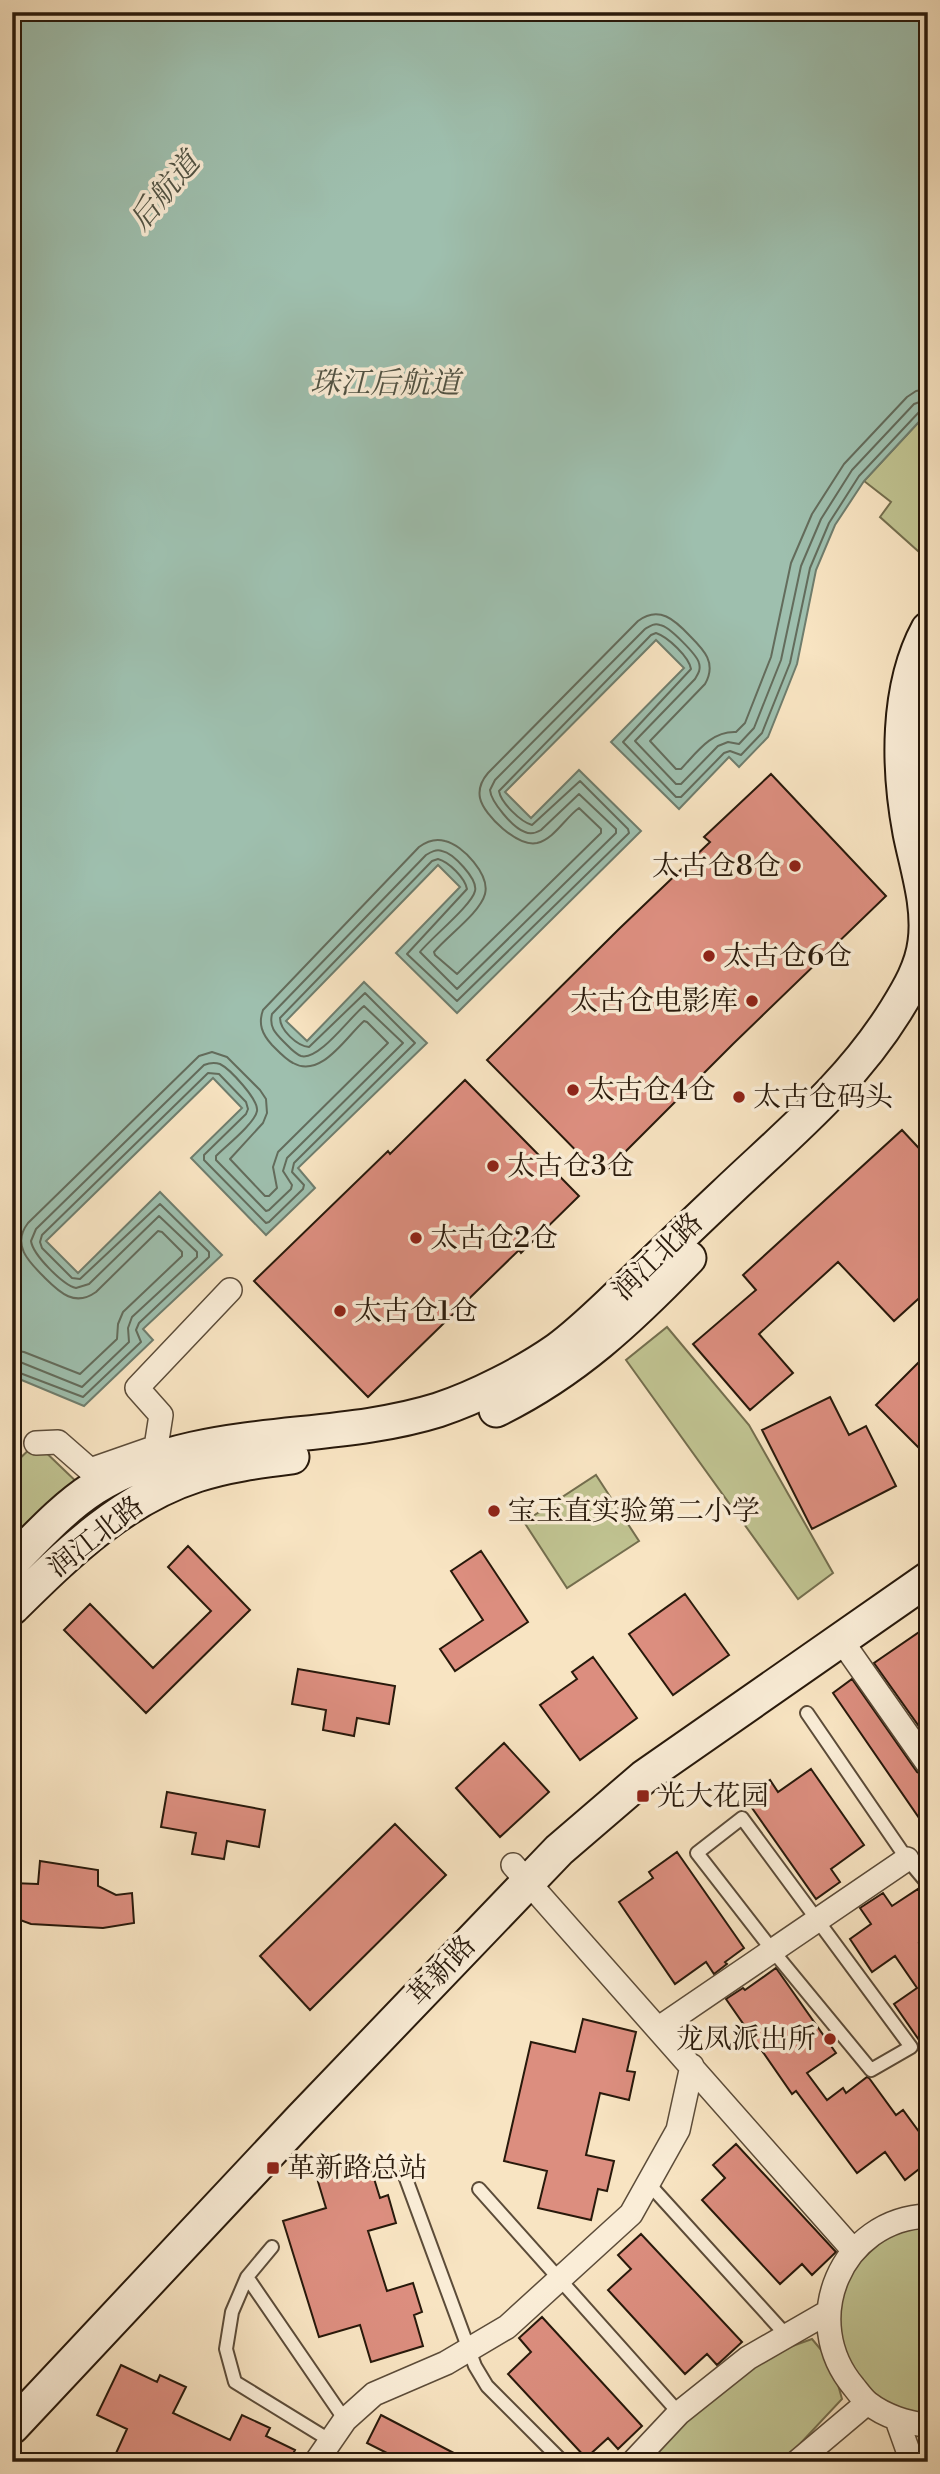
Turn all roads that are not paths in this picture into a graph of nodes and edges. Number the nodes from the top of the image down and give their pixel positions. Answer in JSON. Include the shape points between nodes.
{"nodes":[{"id":1,"x":928,"y":629,"type":"edge"},
{"id":2,"x":928,"y":710,"type":"edge"},
{"id":3,"x":928,"y":798,"type":"edge"},
{"id":4,"x":925,"y":978,"type":"edge"},
{"id":5,"x":230,"y":1290,"type":"dead end"},
{"id":6,"x":36,"y":1443,"type":"dead end"},
{"id":7,"x":928,"y":1552,"type":"edge"},
{"id":8,"x":12,"y":1562,"type":"edge"},
{"id":9,"x":928,"y":1579,"type":"edge"},
{"id":10,"x":12,"y":1608,"type":"edge"},
{"id":11,"x":841,"y":1640,"type":"junction"},
{"id":12,"x":807,"y":1713,"type":"dead end"},
{"id":13,"x":928,"y":1764,"type":"edge"},
{"id":14,"x":907,"y":1859,"type":"junction"},
{"id":15,"x":521,"y":1873,"type":"junction"},
{"id":16,"x":928,"y":1884,"type":"edge"},
{"id":17,"x":817,"y":1921,"type":"junction"},
{"id":18,"x":773,"y":1951,"type":"junction"},
{"id":19,"x":659,"y":2028,"type":"junction"},
{"id":20,"x":692,"y":2066,"type":"junction"},
{"id":21,"x":405,"y":2176,"type":"dead end"},
{"id":22,"x":648,"y":2183,"type":"junction"},
{"id":23,"x":479,"y":2189,"type":"dead end"},
{"id":24,"x":928,"y":2216,"type":"edge"},
{"id":25,"x":272,"y":2247,"type":"dead end"},
{"id":26,"x":853,"y":2251,"type":"junction"},
{"id":27,"x":247,"y":2277,"type":"junction"},
{"id":28,"x":560,"y":2280,"type":"junction"},
{"id":29,"x":828,"y":2312,"type":"junction"},
{"id":30,"x":787,"y":2336,"type":"junction"},
{"id":31,"x":468,"y":2350,"type":"junction"},
{"id":32,"x":12,"y":2396,"type":"edge"},
{"id":33,"x":867,"y":2403,"type":"junction"},
{"id":34,"x":679,"y":2413,"type":"junction"},
{"id":35,"x":345,"y":2420,"type":"junction"},
{"id":36,"x":897,"y":2420,"type":"junction"},
{"id":37,"x":928,"y":2426,"type":"edge"},
{"id":38,"x":12,"y":2427,"type":"edge"},
{"id":39,"x":331,"y":2441,"type":"junction"},
{"id":40,"x":316,"y":2462,"type":"edge"},
{"id":41,"x":563,"y":2462,"type":"edge"},
{"id":42,"x":633,"y":2462,"type":"edge"},
{"id":43,"x":797,"y":2462,"type":"edge"},
{"id":44,"x":912,"y":2462,"type":"edge"}],
"edges":[{"from":1,"to":4,"type":"street","name":"润江北路","via":[[908,688],[902,748],[903,787],[926,926]]},
{"from":2,"to":3,"type":"street","via":[[924,749]]},
{"from":4,"to":8,"type":"street","name":"润江北路","via":[[839,1087],[559,1349],[487,1389],[428,1413],[364,1427],[219,1444],[134,1467],[79,1498]]},
{"from":4,"to":10,"type":"street","name":"润江北路","via":[[898,1047],[851,1104],[628,1320],[564,1372],[489,1413],[437,1433],[223,1468],[164,1487],[101,1526]]},
{"from":5,"to":6,"type":"street","via":[[137,1388],[161,1415],[156,1447],[90,1469],[58,1442]]},
{"from":7,"to":15,"type":"street","name":"革新路","via":[[609,1779]]},
{"from":9,"to":11,"type":"street","name":"革新路"},
{"from":11,"to":13,"type":"street"},
{"from":11,"to":15,"type":"street","name":"革新路","via":[[644,1777]]},
{"from":12,"to":14,"type":"lane"},
{"from":14,"to":16,"type":"lane"},
{"from":14,"to":17,"type":"street"},
{"from":15,"to":19,"type":"street"},
{"from":15,"to":32,"type":"street","name":"革新路"},
{"from":15,"to":38,"type":"street","name":"革新路"},
{"from":17,"to":18,"type":"street"},
{"from":17,"to":18,"type":"lane","via":[[742,1818],[697,1853]]},
{"from":17,"to":18,"type":"lane","via":[[911,2047],[871,2070]]},
{"from":18,"to":19,"type":"street"},
{"from":19,"to":20,"type":"street"},
{"from":20,"to":22,"type":"street","via":[[678,2130]]},
{"from":20,"to":26,"type":"street"},
{"from":21,"to":31,"type":"lane"},
{"from":22,"to":28,"type":"street","via":[[631,2214]]},
{"from":22,"to":30,"type":"lane"},
{"from":23,"to":28,"type":"lane"},
{"from":24,"to":26,"type":"street","via":[[880,2229]]},
{"from":25,"to":27,"type":"lane"},
{"from":26,"to":29,"type":"street","via":[[836,2280]]},
{"from":27,"to":35,"type":"lane"},
{"from":27,"to":39,"type":"lane","via":[[232,2312],[226,2349],[235,2382]]},
{"from":28,"to":31,"type":"street","via":[[507,2327]]},
{"from":28,"to":34,"type":"lane"},
{"from":29,"to":30,"type":"street"},
{"from":29,"to":33,"type":"street","via":[[831,2346],[845,2376]]},
{"from":30,"to":34,"type":"street","via":[[748,2358]]},
{"from":31,"to":35,"type":"street","via":[[374,2394]]},
{"from":31,"to":41,"type":"lane","via":[[487,2386]]},
{"from":33,"to":36,"type":"street"},
{"from":33,"to":43,"type":"street"},
{"from":34,"to":42,"type":"street"},
{"from":35,"to":39,"type":"street"},
{"from":36,"to":37,"type":"street"},
{"from":36,"to":44,"type":"street"},
{"from":39,"to":40,"type":"street"}]}
